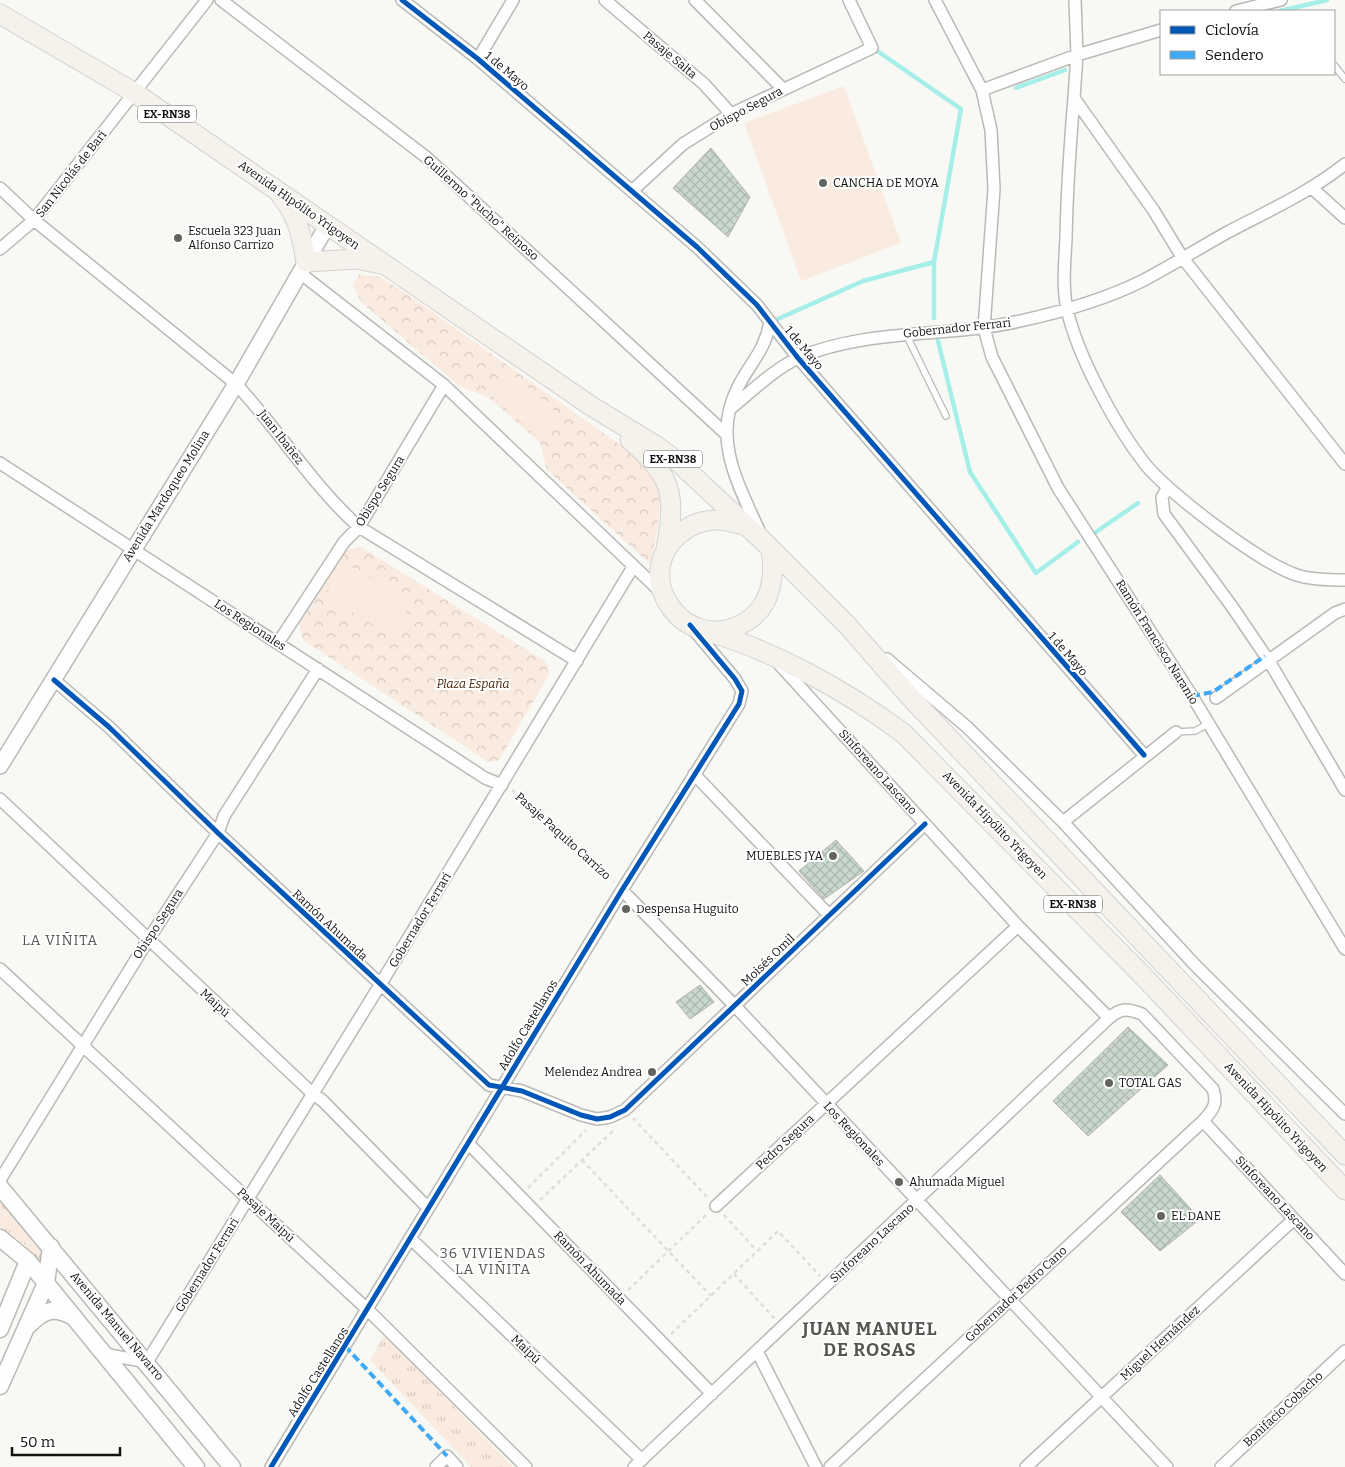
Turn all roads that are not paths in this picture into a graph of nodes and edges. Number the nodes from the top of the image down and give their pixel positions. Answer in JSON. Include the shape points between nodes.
{"nodes":[{"id":1,"x":207,"y":0,"type":"edge"},
{"id":2,"x":220,"y":0,"type":"edge"},
{"id":3,"x":402,"y":0,"type":"edge"},
{"id":4,"x":513,"y":0,"type":"edge"},
{"id":5,"x":605,"y":0,"type":"edge"},
{"id":6,"x":695,"y":0,"type":"edge"},
{"id":7,"x":849,"y":0,"type":"edge"},
{"id":8,"x":935,"y":0,"type":"edge"},
{"id":9,"x":1075,"y":0,"type":"edge"},
{"id":10,"x":1281,"y":0,"type":"edge"},
{"id":11,"x":1240,"y":10,"type":"edge"},
{"id":12,"x":0,"y":14,"type":"edge"},
{"id":13,"x":1160,"y":30,"type":"edge"},
{"id":14,"x":1077,"y":55,"type":"junction"},
{"id":15,"x":478,"y":60,"type":"junction"},
{"id":16,"x":1335,"y":66,"type":"edge"},
{"id":17,"x":1345,"y":79,"type":"edge"},
{"id":18,"x":783,"y":89,"type":"junction"},
{"id":19,"x":982,"y":90,"type":"junction"},
{"id":20,"x":135,"y":93,"type":"junction"},
{"id":21,"x":1074,"y":98,"type":"junction"},
{"id":22,"x":731,"y":114,"type":"junction"},
{"id":23,"x":1345,"y":164,"type":"edge"},
{"id":24,"x":273,"y":186,"type":"junction"},
{"id":25,"x":0,"y":188,"type":"edge"},
{"id":26,"x":1312,"y":188,"type":"junction"},
{"id":27,"x":633,"y":190,"type":"junction"},
{"id":28,"x":1345,"y":218,"type":"edge"},
{"id":29,"x":34,"y":220,"type":"junction"},
{"id":30,"x":328,"y":224,"type":"junction"},
{"id":31,"x":0,"y":249,"type":"edge"},
{"id":32,"x":1182,"y":257,"type":"junction"},
{"id":33,"x":387,"y":266,"type":"junction"},
{"id":34,"x":303,"y":268,"type":"junction"},
{"id":35,"x":1067,"y":310,"type":"junction"},
{"id":36,"x":770,"y":322,"type":"junction"},
{"id":37,"x":984,"y":328,"type":"junction"},
{"id":38,"x":906,"y":334,"type":"junction"},
{"id":39,"x":798,"y":358,"type":"junction"},
{"id":40,"x":236,"y":384,"type":"junction"},
{"id":41,"x":444,"y":385,"type":"junction"},
{"id":42,"x":591,"y":406,"type":"junction"},
{"id":43,"x":730,"y":409,"type":"junction"},
{"id":44,"x":946,"y":416,"type":"dead end"},
{"id":45,"x":726,"y":434,"type":"junction"},
{"id":46,"x":0,"y":463,"type":"edge"},
{"id":47,"x":1345,"y":464,"type":"edge"},
{"id":48,"x":1168,"y":487,"type":"junction"},
{"id":49,"x":744,"y":525,"type":"junction"},
{"id":50,"x":360,"y":527,"type":"junction"},
{"id":51,"x":767,"y":545,"type":"junction"},
{"id":52,"x":134,"y":549,"type":"junction"},
{"id":53,"x":666,"y":550,"type":"junction"},
{"id":54,"x":633,"y":567,"type":"junction"},
{"id":55,"x":1345,"y":580,"type":"edge"},
{"id":56,"x":663,"y":594,"type":"junction"},
{"id":57,"x":1345,"y":609,"type":"edge"},
{"id":58,"x":848,"y":626,"type":"junction"},
{"id":59,"x":697,"y":628,"type":"junction"},
{"id":60,"x":278,"y":643,"type":"junction"},
{"id":61,"x":771,"y":655,"type":"junction"},
{"id":62,"x":577,"y":661,"type":"junction"},
{"id":63,"x":1268,"y":661,"type":"junction"},
{"id":64,"x":318,"y":669,"type":"junction"},
{"id":65,"x":54,"y":680,"type":"junction"},
{"id":66,"x":1216,"y":698,"type":"dead end"},
{"id":67,"x":1208,"y":724,"type":"junction"},
{"id":68,"x":1176,"y":732,"type":"joint"},
{"id":69,"x":1144,"y":755,"type":"junction"},
{"id":70,"x":1,"y":762,"type":"edge"},
{"id":71,"x":694,"y":774,"type":"junction"},
{"id":72,"x":502,"y":785,"type":"junction"},
{"id":73,"x":1345,"y":790,"type":"edge"},
{"id":74,"x":0,"y":799,"type":"edge"},
{"id":75,"x":1063,"y":822,"type":"junction"},
{"id":76,"x":925,"y":824,"type":"junction"},
{"id":77,"x":218,"y":833,"type":"junction"},
{"id":78,"x":622,"y":890,"type":"junction"},
{"id":79,"x":828,"y":914,"type":"junction"},
{"id":80,"x":1018,"y":926,"type":"junction"},
{"id":81,"x":1345,"y":928,"type":"edge"},
{"id":82,"x":1335,"y":934,"type":"junction"},
{"id":83,"x":148,"y":940,"type":"junction"},
{"id":84,"x":1345,"y":949,"type":"edge"},
{"id":85,"x":0,"y":969,"type":"edge"},
{"id":86,"x":380,"y":985,"type":"junction"},
{"id":87,"x":735,"y":1006,"type":"junction"},
{"id":88,"x":1109,"y":1018,"type":"junction"},
{"id":89,"x":83,"y":1046,"type":"junction"},
{"id":90,"x":502,"y":1086,"type":"junction"},
{"id":91,"x":312,"y":1093,"type":"junction"},
{"id":92,"x":826,"y":1103,"type":"junction"},
{"id":93,"x":1345,"y":1114,"type":"edge"},
{"id":94,"x":597,"y":1119,"type":"joint"},
{"id":95,"x":1203,"y":1121,"type":"junction"},
{"id":96,"x":468,"y":1143,"type":"junction"},
{"id":97,"x":1345,"y":1155,"type":"edge"},
{"id":98,"x":0,"y":1180,"type":"edge"},
{"id":99,"x":0,"y":1187,"type":"edge"},
{"id":100,"x":1345,"y":1190,"type":"edge"},
{"id":101,"x":248,"y":1198,"type":"junction"},
{"id":102,"x":917,"y":1200,"type":"junction"},
{"id":103,"x":716,"y":1206,"type":"road end"},
{"id":104,"x":428,"y":1208,"type":"junction"},
{"id":105,"x":1294,"y":1219,"type":"junction"},
{"id":106,"x":0,"y":1238,"type":"edge"},
{"id":107,"x":410,"y":1238,"type":"junction"},
{"id":108,"x":51,"y":1247,"type":"junction"},
{"id":109,"x":28,"y":1261,"type":"junction"},
{"id":110,"x":1345,"y":1274,"type":"edge"},
{"id":111,"x":46,"y":1283,"type":"junction"},
{"id":112,"x":1010,"y":1300,"type":"junction"},
{"id":113,"x":368,"y":1310,"type":"junction"},
{"id":114,"x":74,"y":1317,"type":"junction"},
{"id":115,"x":28,"y":1325,"type":"junction"},
{"id":116,"x":0,"y":1329,"type":"edge"},
{"id":117,"x":758,"y":1351,"type":"junction"},
{"id":118,"x":1345,"y":1351,"type":"edge"},
{"id":119,"x":104,"y":1354,"type":"junction"},
{"id":120,"x":147,"y":1362,"type":"junction"},
{"id":121,"x":0,"y":1386,"type":"edge"},
{"id":122,"x":712,"y":1394,"type":"junction"},
{"id":123,"x":1101,"y":1397,"type":"junction"},
{"id":124,"x":638,"y":1463,"type":"edge"},
{"id":125,"x":196,"y":1467,"type":"edge"},
{"id":126,"x":232,"y":1467,"type":"edge"},
{"id":127,"x":271,"y":1467,"type":"edge"},
{"id":128,"x":436,"y":1467,"type":"edge"},
{"id":129,"x":457,"y":1467,"type":"edge"},
{"id":130,"x":526,"y":1467,"type":"edge"},
{"id":131,"x":816,"y":1467,"type":"edge"},
{"id":132,"x":830,"y":1467,"type":"edge"},
{"id":133,"x":1026,"y":1467,"type":"edge"},
{"id":134,"x":1167,"y":1467,"type":"edge"},
{"id":135,"x":1221,"y":1467,"type":"edge"}],
"edges":[{"from":1,"to":20,"type":"street","name":"San Nicolás de Bari"},
{"from":2,"to":45,"type":"street","name":"Guillermo \"Pucho\" Reinoso","via":[[426,157]]},
{"from":3,"to":15,"type":"street","name":"1 de Mayo"},
{"from":4,"to":15,"type":"street"},
{"from":5,"to":22,"type":"street","name":"Pasaje Salta","via":[[704,84]]},
{"from":6,"to":18,"type":"street"},
{"from":7,"to":18,"type":"street","name":"Obispo Segura","via":[[872,48]]},
{"from":8,"to":19,"type":"street","name":"Ramón Francisco Naranio"},
{"from":9,"to":14,"type":"street"},
{"from":10,"to":11,"type":"street"},
{"from":12,"to":20,"type":"main road","name":"Avenida Hipólito Yrigoyen","number":"EX-RN38"},
{"from":13,"to":14,"type":"street"},
{"from":14,"to":19,"type":"street"},
{"from":14,"to":21,"type":"street"},
{"from":15,"to":27,"type":"street","name":"1 de Mayo"},
{"from":16,"to":17,"type":"lane"},
{"from":18,"to":22,"type":"street","name":"Obispo Segura"},
{"from":19,"to":37,"type":"street","name":"Ramón Francisco Naranio","via":[[991,130],[994,189]]},
{"from":20,"to":24,"type":"main road","name":"Avenida Hipólito Yrigoyen","number":"EX-RN38"},
{"from":20,"to":29,"type":"street","name":"San Nicolás de Bari"},
{"from":21,"to":32,"type":"street","via":[[1154,210]]},
{"from":21,"to":35,"type":"street","via":[[1067,184],[1064,286]]},
{"from":22,"to":27,"type":"street","name":"Obispo Segura","via":[[683,144]]},
{"from":23,"to":26,"type":"street","name":"Gobernador Ferrari"},
{"from":24,"to":30,"type":"main road","name":"Avenida Hipólito Yrigoyen","number":"EX-RN38"},
{"from":24,"to":34,"type":"main road","via":[[290,207],[302,234]]},
{"from":25,"to":29,"type":"street","name":"Juan Ibañez"},
{"from":26,"to":28,"type":"street"},
{"from":26,"to":32,"type":"street","name":"Gobernador Ferrari"},
{"from":27,"to":36,"type":"street","name":"1 de Mayo","via":[[728,275]]},
{"from":29,"to":31,"type":"street","name":"San Nicolás de Bari"},
{"from":29,"to":40,"type":"street","name":"Juan Ibañez"},
{"from":30,"to":33,"type":"main road","name":"Avenida Hipólito Yrigoyen","number":"EX-RN38"},
{"from":30,"to":34,"type":"street","name":"Avenida Mardoqueo Molina"},
{"from":32,"to":35,"type":"street","name":"Gobernador Ferrari","via":[[1142,281]]},
{"from":32,"to":47,"type":"street"},
{"from":33,"to":34,"type":"main road","via":[[356,259]]},
{"from":33,"to":42,"type":"main road","name":"Avenida Hipólito Yrigoyen","number":"EX-RN38"},
{"from":34,"to":40,"type":"street","name":"Avenida Mardoqueo Molina"},
{"from":34,"to":41,"type":"street"},
{"from":35,"to":37,"type":"street","name":"Gobernador Ferrari"},
{"from":35,"to":48,"type":"street","via":[[1101,392],[1145,464]]},
{"from":36,"to":39,"type":"street","name":"1 de Mayo"},
{"from":36,"to":43,"type":"street","via":[[764,346],[737,388]]},
{"from":37,"to":38,"type":"street","name":"Gobernador Ferrari"},
{"from":37,"to":67,"type":"street","name":"Ramón Francisco Naranio","via":[[1002,379],[1058,488]]},
{"from":38,"to":39,"type":"street","name":"Gobernador Ferrari","via":[[886,335]]},
{"from":38,"to":44,"type":"lane"},
{"from":39,"to":43,"type":"street","name":"Gobernador Ferrari","via":[[769,376]]},
{"from":39,"to":69,"type":"street","name":"1 de Mayo"},
{"from":40,"to":50,"type":"street","name":"Juan Ibañez","via":[[335,506]]},
{"from":40,"to":52,"type":"street","name":"Avenida Mardoqueo Molina"},
{"from":41,"to":50,"type":"street","name":"Obispo Segura"},
{"from":41,"to":54,"type":"street"},
{"from":42,"to":49,"type":"main road","name":"Avenida Hipólito Yrigoyen","number":"EX-RN38","via":[[655,445]]},
{"from":42,"to":53,"type":"main road","name":"Avenida Hipólito Yrigoyen","number":"EX-RN38","via":[[662,472],[670,492],[671,521]]},
{"from":43,"to":45,"type":"street"},
{"from":45,"to":51,"type":"street","via":[[726,447],[734,472]]},
{"from":46,"to":52,"type":"street","name":"Los Regionales"},
{"from":48,"to":55,"type":"street","via":[[1190,506],[1280,568],[1299,576]]},
{"from":48,"to":63,"type":"street","via":[[1162,497],[1164,514]]},
{"from":49,"to":51,"type":"main road","number":"EX-RN38"},
{"from":49,"to":53,"type":"main road","number":"EX-RN38","via":[[720,520],[704,521],[682,532]]},
{"from":50,"to":60,"type":"street","name":"Obispo Segura","via":[[344,542]]},
{"from":50,"to":62,"type":"street","name":"Juan Ibañez"},
{"from":51,"to":58,"type":"main road","name":"Avenida Hipólito Yrigoyen","number":"EX-RN38"},
{"from":51,"to":59,"type":"main road","via":[[774,569],[771,586],[753,617],[730,629]]},
{"from":52,"to":60,"type":"street","name":"Los Regionales"},
{"from":52,"to":65,"type":"street","name":"Avenida Mardoqueo Molina"},
{"from":53,"to":56,"type":"main road","number":"EX-RN38","via":[[660,567]]},
{"from":54,"to":56,"type":"street"},
{"from":54,"to":62,"type":"street","name":"Gobernador Ferrari"},
{"from":56,"to":59,"type":"main road","number":"EX-RN38","via":[[674,612]]},
{"from":57,"to":63,"type":"street"},
{"from":58,"to":75,"type":"street","via":[[966,726]]},
{"from":58,"to":97,"type":"main road","name":"Avenida Hipólito Yrigoyen","number":"EX-RN38","via":[[911,698]]},
{"from":59,"to":61,"type":"main road","name":"Avenida Hipólito Yrigoyen","number":"EX-RN38"},
{"from":59,"to":71,"type":"street","name":"Adolfo Castellanos","via":[[742,691],[739,704]]},
{"from":60,"to":64,"type":"street","name":"Los Regionales"},
{"from":61,"to":76,"type":"street","name":"Sinforeano Lascano"},
{"from":61,"to":100,"type":"main road","name":"Avenida Hipólito Yrigoyen","number":"EX-RN38","via":[[881,717],[924,752],[1147,980]]},
{"from":62,"to":72,"type":"street","name":"Gobernador Ferrari"},
{"from":63,"to":66,"type":"street"},
{"from":63,"to":73,"type":"street"},
{"from":64,"to":72,"type":"street","name":"Los Regionales","via":[[485,778]]},
{"from":64,"to":77,"type":"street","name":"Obispo Segura","via":[[224,816]]},
{"from":65,"to":70,"type":"street","name":"Avenida Mardoqueo Molina"},
{"from":65,"to":77,"type":"street","name":"Ramón Ahumada","via":[[109,727]]},
{"from":67,"to":68,"type":"lane","via":[[1195,731]]},
{"from":67,"to":82,"type":"street","name":"Ramón Francisco Naranio"},
{"from":68,"to":69,"type":"street"},
{"from":69,"to":75,"type":"street"},
{"from":71,"to":78,"type":"street","name":"Adolfo Castellanos"},
{"from":71,"to":79,"type":"street"},
{"from":72,"to":86,"type":"street","name":"Gobernador Ferrari"},
{"from":74,"to":83,"type":"street","name":"Maipú"},
{"from":75,"to":93,"type":"street","via":[[1195,965]]},
{"from":76,"to":79,"type":"street","name":"Moisés Omil"},
{"from":76,"to":80,"type":"street","name":"Sinforeano Lascano"},
{"from":77,"to":83,"type":"street","name":"Obispo Segura"},
{"from":77,"to":86,"type":"street","name":"Ramón Ahumada"},
{"from":78,"to":87,"type":"street","name":"Los Regionales"},
{"from":78,"to":90,"type":"street","name":"Adolfo Castellanos"},
{"from":79,"to":87,"type":"street","name":"Moisés Omil"},
{"from":80,"to":88,"type":"street","name":"Sinforeano Lascano"},
{"from":80,"to":92,"type":"street","name":"Pedro Segura"},
{"from":81,"to":82,"type":"street"},
{"from":82,"to":84,"type":"street","name":"Ramón Francisco Naranio"},
{"from":83,"to":89,"type":"street","name":"Obispo Segura"},
{"from":83,"to":91,"type":"street","name":"Maipú"},
{"from":85,"to":89,"type":"street","name":"Pasaje Maipú"},
{"from":86,"to":90,"type":"street","name":"Ramón Ahumada","via":[[489,1085]]},
{"from":86,"to":91,"type":"street","name":"Gobernador Ferrari"},
{"from":87,"to":92,"type":"street","name":"Los Regionales"},
{"from":87,"to":94,"type":"street","name":"Moisés Omil","via":[[625,1110]]},
{"from":88,"to":95,"type":"street","name":"Sinforeano Lascano","via":[[1119,1010],[1130,1009],[1142,1014],[1213,1089],[1217,1100]]},
{"from":88,"to":102,"type":"street","name":"Sinforeano Lascano"},
{"from":89,"to":98,"type":"street","name":"Obispo Segura"},
{"from":89,"to":101,"type":"street","name":"Pasaje Maipú"},
{"from":90,"to":94,"type":"street","name":"Ramón Ahumada"},
{"from":90,"to":96,"type":"street","name":"Adolfo Castellanos"},
{"from":91,"to":101,"type":"street","name":"Gobernador Ferrari"},
{"from":91,"to":104,"type":"street","name":"Maipú"},
{"from":92,"to":102,"type":"street","name":"Los Regionales"},
{"from":92,"to":103,"type":"street","name":"Pedro Segura"},
{"from":95,"to":105,"type":"street","name":"Sinforeano Lascano"},
{"from":95,"to":112,"type":"street","name":"Gobernador Pedro Cano"},
{"from":96,"to":104,"type":"street","name":"Adolfo Castellanos"},
{"from":96,"to":122,"type":"street","name":"Ramón Ahumada"},
{"from":99,"to":108,"type":"main road","name":"Avenida Manuel Navarro"},
{"from":101,"to":113,"type":"street","name":"Pasaje Maipú"},
{"from":101,"to":120,"type":"street","name":"Gobernador Ferrari"},
{"from":102,"to":112,"type":"street","name":"Los Regionales"},
{"from":102,"to":117,"type":"street","name":"Sinforeano Lascano"},
{"from":104,"to":107,"type":"street","name":"Adolfo Castellanos"},
{"from":105,"to":110,"type":"street","name":"Sinforeano Lascano"},
{"from":105,"to":123,"type":"street","name":"Miguel Hernández"},
{"from":106,"to":109,"type":"main road"},
{"from":107,"to":113,"type":"street","name":"Adolfo Castellanos"},
{"from":107,"to":124,"type":"street","name":"Maipú"},
{"from":108,"to":111,"type":"main road"},
{"from":108,"to":120,"type":"main road","name":"Avenida Manuel Navarro"},
{"from":109,"to":111,"type":"main road"},
{"from":109,"to":116,"type":"main road"},
{"from":111,"to":114,"type":"main road"},
{"from":111,"to":115,"type":"main road"},
{"from":112,"to":123,"type":"street","name":"Los Regionales"},
{"from":112,"to":132,"type":"street","name":"Gobernador Pedro Cano"},
{"from":113,"to":127,"type":"street","name":"Adolfo Castellanos"},
{"from":113,"to":130,"type":"street","name":"Pasaje Maipú"},
{"from":114,"to":115,"type":"main road","via":[[52,1310],[41,1313]]},
{"from":114,"to":119,"type":"main road"},
{"from":115,"to":121,"type":"main road"},
{"from":117,"to":122,"type":"street","name":"Sinforeano Lascano"},
{"from":117,"to":131,"type":"street"},
{"from":118,"to":135,"type":"street","name":"Bonifacio Cobacho"},
{"from":119,"to":120,"type":"street"},
{"from":119,"to":125,"type":"main road"},
{"from":120,"to":126,"type":"main road","name":"Avenida Manuel Navarro"},
{"from":122,"to":124,"type":"street","name":"Sinforeano Lascano"},
{"from":123,"to":133,"type":"street","name":"Miguel Hernández"},
{"from":123,"to":134,"type":"street","name":"Los Regionales"},
{"from":128,"to":129,"type":"street","via":[[447,1456]]}]}
